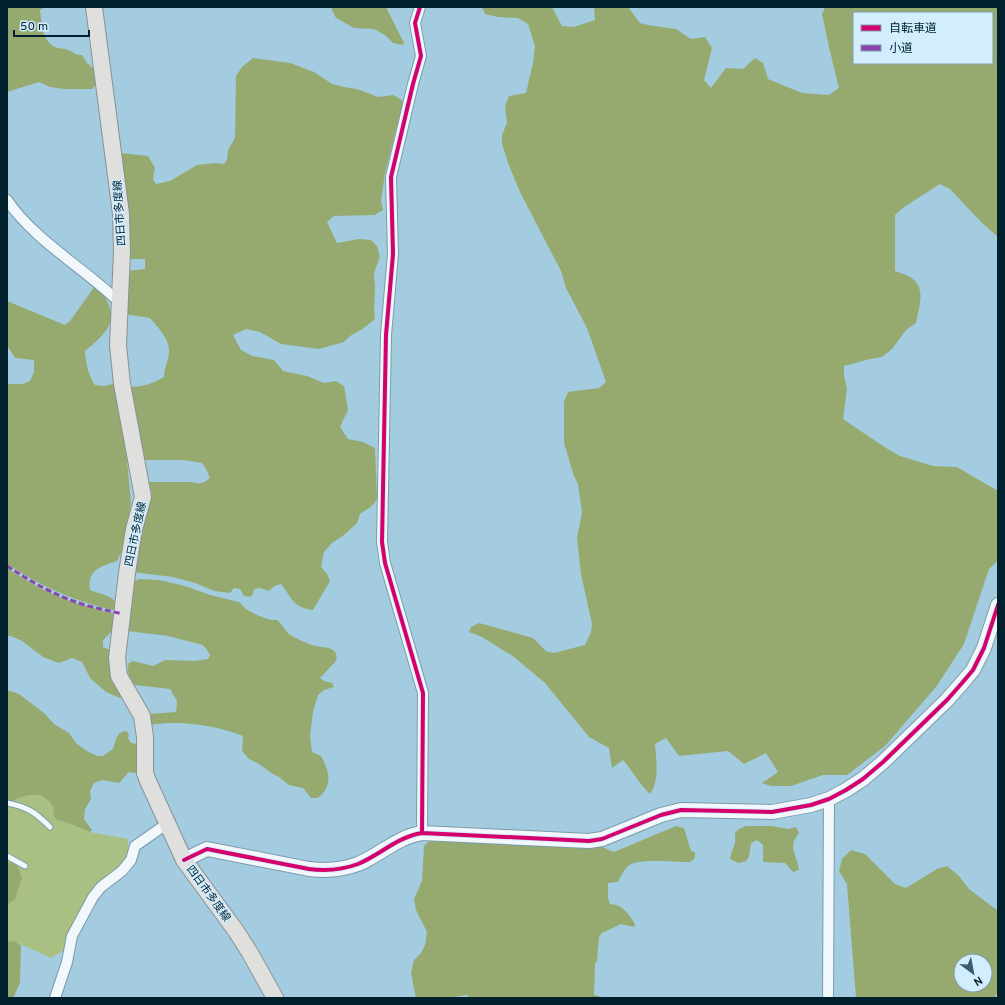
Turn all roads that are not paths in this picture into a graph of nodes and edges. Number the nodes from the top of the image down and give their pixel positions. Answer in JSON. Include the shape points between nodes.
{"nodes":[{"id":1,"x":94,"y":7,"type":"edge"},
{"id":2,"x":420,"y":7,"type":"edge"},
{"id":3,"x":7,"y":200,"type":"edge"},
{"id":4,"x":119,"y":302,"type":"junction"},
{"id":5,"x":998,"y":605,"type":"edge"},
{"id":6,"x":829,"y":799,"type":"junction"},
{"id":7,"x":7,"y":804,"type":"edge"},
{"id":8,"x":168,"y":823,"type":"junction"},
{"id":9,"x":50,"y":827,"type":"dead end"},
{"id":10,"x":422,"y":833,"type":"junction"},
{"id":11,"x":7,"y":856,"type":"edge"},
{"id":12,"x":184,"y":860,"type":"junction"},
{"id":13,"x":25,"y":866,"type":"dead end"},
{"id":14,"x":55,"y":998,"type":"edge"},
{"id":15,"x":275,"y":998,"type":"edge"},
{"id":16,"x":828,"y":998,"type":"edge"}],
"edges":[{"from":1,"to":4,"type":"main road","name":"四日市多度線","via":[[121,214]]},
{"from":2,"to":10,"type":"street","via":[[416,23],[421,56],[391,177],[393,254],[386,334],[382,542],[385,563],[423,693]]},
{"from":3,"to":4,"type":"street","via":[[24,222]]},
{"from":4,"to":8,"type":"main road","name":"四日市多度線","via":[[118,345],[122,384],[143,496],[134,528],[127,573],[117,658],[118,670],[122,683],[142,716],[145,773]]},
{"from":5,"to":6,"type":"street","via":[[984,648],[973,670],[962,683],[883,762],[863,779]]},
{"from":6,"to":10,"type":"street","via":[[812,805],[772,812],[681,810],[661,815],[602,839],[589,841]]},
{"from":6,"to":16,"type":"street"},
{"from":7,"to":9,"type":"lane","via":[[28,808]]},
{"from":8,"to":12,"type":"main road","name":"四日市多度線"},
{"from":8,"to":14,"type":"street","via":[[135,846],[131,860],[122,871],[101,887],[93,897],[72,936],[67,962]]},
{"from":10,"to":12,"type":"street","via":[[412,834],[343,869],[309,870],[207,849]]},
{"from":11,"to":13,"type":"lane"},
{"from":12,"to":15,"type":"main road","name":"四日市多度線","via":[[236,931]]}]}
